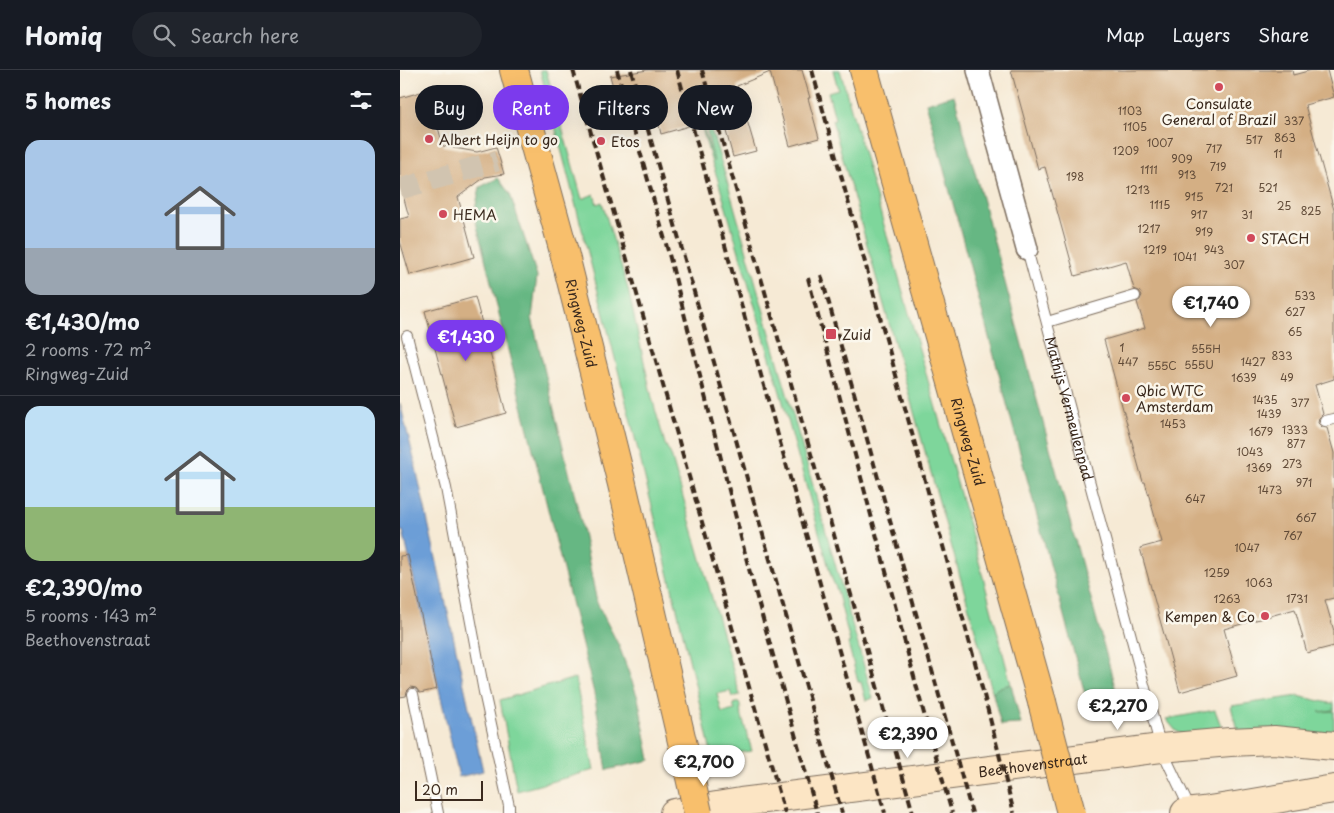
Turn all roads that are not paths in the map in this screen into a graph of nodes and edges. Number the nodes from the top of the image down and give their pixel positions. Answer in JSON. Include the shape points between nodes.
{"nodes":[{"id":1,"x":514,"y":70,"type":"edge"},
{"id":2,"x":864,"y":70,"type":"edge"},
{"id":3,"x":978,"y":70,"type":"edge"},
{"id":4,"x":1027,"y":249,"type":"joint"},
{"id":5,"x":1135,"y":296,"type":"dead end"},
{"id":6,"x":1047,"y":322,"type":"junction"},
{"id":7,"x":407,"y":336,"type":"dead end"},
{"id":8,"x":413,"y":694,"type":"dead end"},
{"id":9,"x":1334,"y":746,"type":"edge"},
{"id":10,"x":1161,"y":748,"type":"junction"},
{"id":11,"x":1334,"y":789,"type":"edge"},
{"id":12,"x":743,"y":808,"type":"edge"},
{"id":13,"x":438,"y":813,"type":"edge"},
{"id":14,"x":509,"y":813,"type":"edge"},
{"id":15,"x":674,"y":813,"type":"edge"},
{"id":16,"x":698,"y":813,"type":"edge"},
{"id":17,"x":1071,"y":813,"type":"edge"},
{"id":18,"x":1184,"y":813,"type":"edge"},
{"id":19,"x":1192,"y":813,"type":"edge"}],
"edges":[{"from":1,"to":16,"type":"highway","name":"Ringweg-Zuid","bridge":true,"via":[[620,474]]},
{"from":2,"to":17,"type":"highway","name":"Ringweg-Zuid","bridge":true},
{"from":3,"to":4,"type":"street","name":"Mathijs Vermeulenpad"},
{"from":4,"to":6,"type":"lane","name":"Mathijs Vermeulenpad"},
{"from":5,"to":6,"type":"lane"},
{"from":6,"to":10,"type":"lane","name":"Mathijs Vermeulenpad"},
{"from":7,"to":14,"type":"lane","via":[[446,488]]},
{"from":8,"to":13,"type":"lane"},
{"from":9,"to":10,"type":"main road","name":"Beethovenstraat","via":[[1274,740]]},
{"from":10,"to":12,"type":"main road","name":"Beethovenstraat"},
{"from":10,"to":19,"type":"lane","name":"Mathijs Vermeulenpad"},
{"from":11,"to":19,"type":"main road"},
{"from":12,"to":15,"type":"main road","name":"Beethovenstraat"},
{"from":18,"to":19,"type":"main road"}]}
